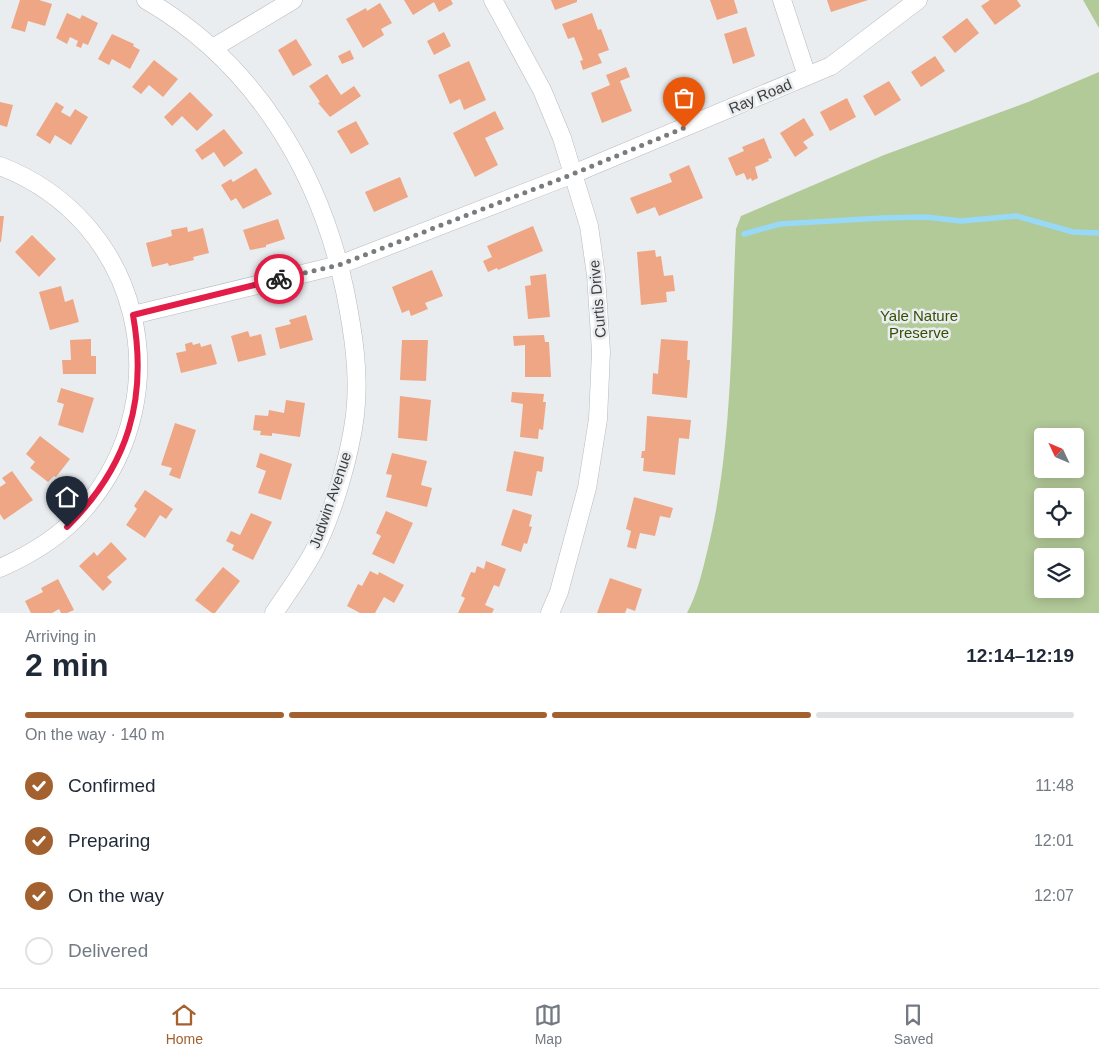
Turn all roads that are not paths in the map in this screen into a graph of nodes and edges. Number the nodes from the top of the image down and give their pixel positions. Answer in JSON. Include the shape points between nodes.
{"nodes":[{"id":1,"x":146,"y":0,"type":"edge"},
{"id":2,"x":293,"y":0,"type":"edge"},
{"id":3,"x":492,"y":0,"type":"edge"},
{"id":4,"x":782,"y":0,"type":"edge"},
{"id":5,"x":918,"y":0,"type":"edge"},
{"id":6,"x":213,"y":48,"type":"junction"},
{"id":7,"x":807,"y":76,"type":"junction"},
{"id":8,"x":0,"y":166,"type":"edge"},
{"id":9,"x":573,"y":174,"type":"junction"},
{"id":10,"x":339,"y":265,"type":"junction"},
{"id":11,"x":133,"y":315,"type":"junction"},
{"id":12,"x":0,"y":568,"type":"edge"},
{"id":13,"x":274,"y":613,"type":"edge"},
{"id":14,"x":550,"y":613,"type":"edge"}],
"edges":[{"from":1,"to":6,"type":"street","name":"Judwin Avenue","via":[[169,13]]},
{"from":2,"to":6,"type":"street"},
{"from":3,"to":9,"type":"street","name":"Curtis Drive","via":[[542,90]]},
{"from":4,"to":7,"type":"street"},
{"from":5,"to":7,"type":"street","name":"Ray Road","via":[[830,66]]},
{"from":6,"to":10,"type":"street","name":"Judwin Avenue","via":[[258,97],[291,143],[321,208]]},
{"from":7,"to":9,"type":"street","name":"Ray Road"},
{"from":8,"to":11,"type":"street","via":[[54,195],[90,229],[116,269]]},
{"from":9,"to":10,"type":"street","name":"Ray Road"},
{"from":9,"to":14,"type":"street","name":"Curtis Drive","via":[[589,226],[596,275],[600,381],[598,419],[587,488],[559,592]]},
{"from":10,"to":11,"type":"street","name":"Ray Road"},
{"from":10,"to":13,"type":"street","name":"Judwin Avenue","via":[[351,317],[356,370],[355,414],[348,456],[315,548]]},
{"from":11,"to":12,"type":"street","via":[[138,340],[138,392],[125,442],[114,466],[90,502],[67,527],[39,548]]}]}
